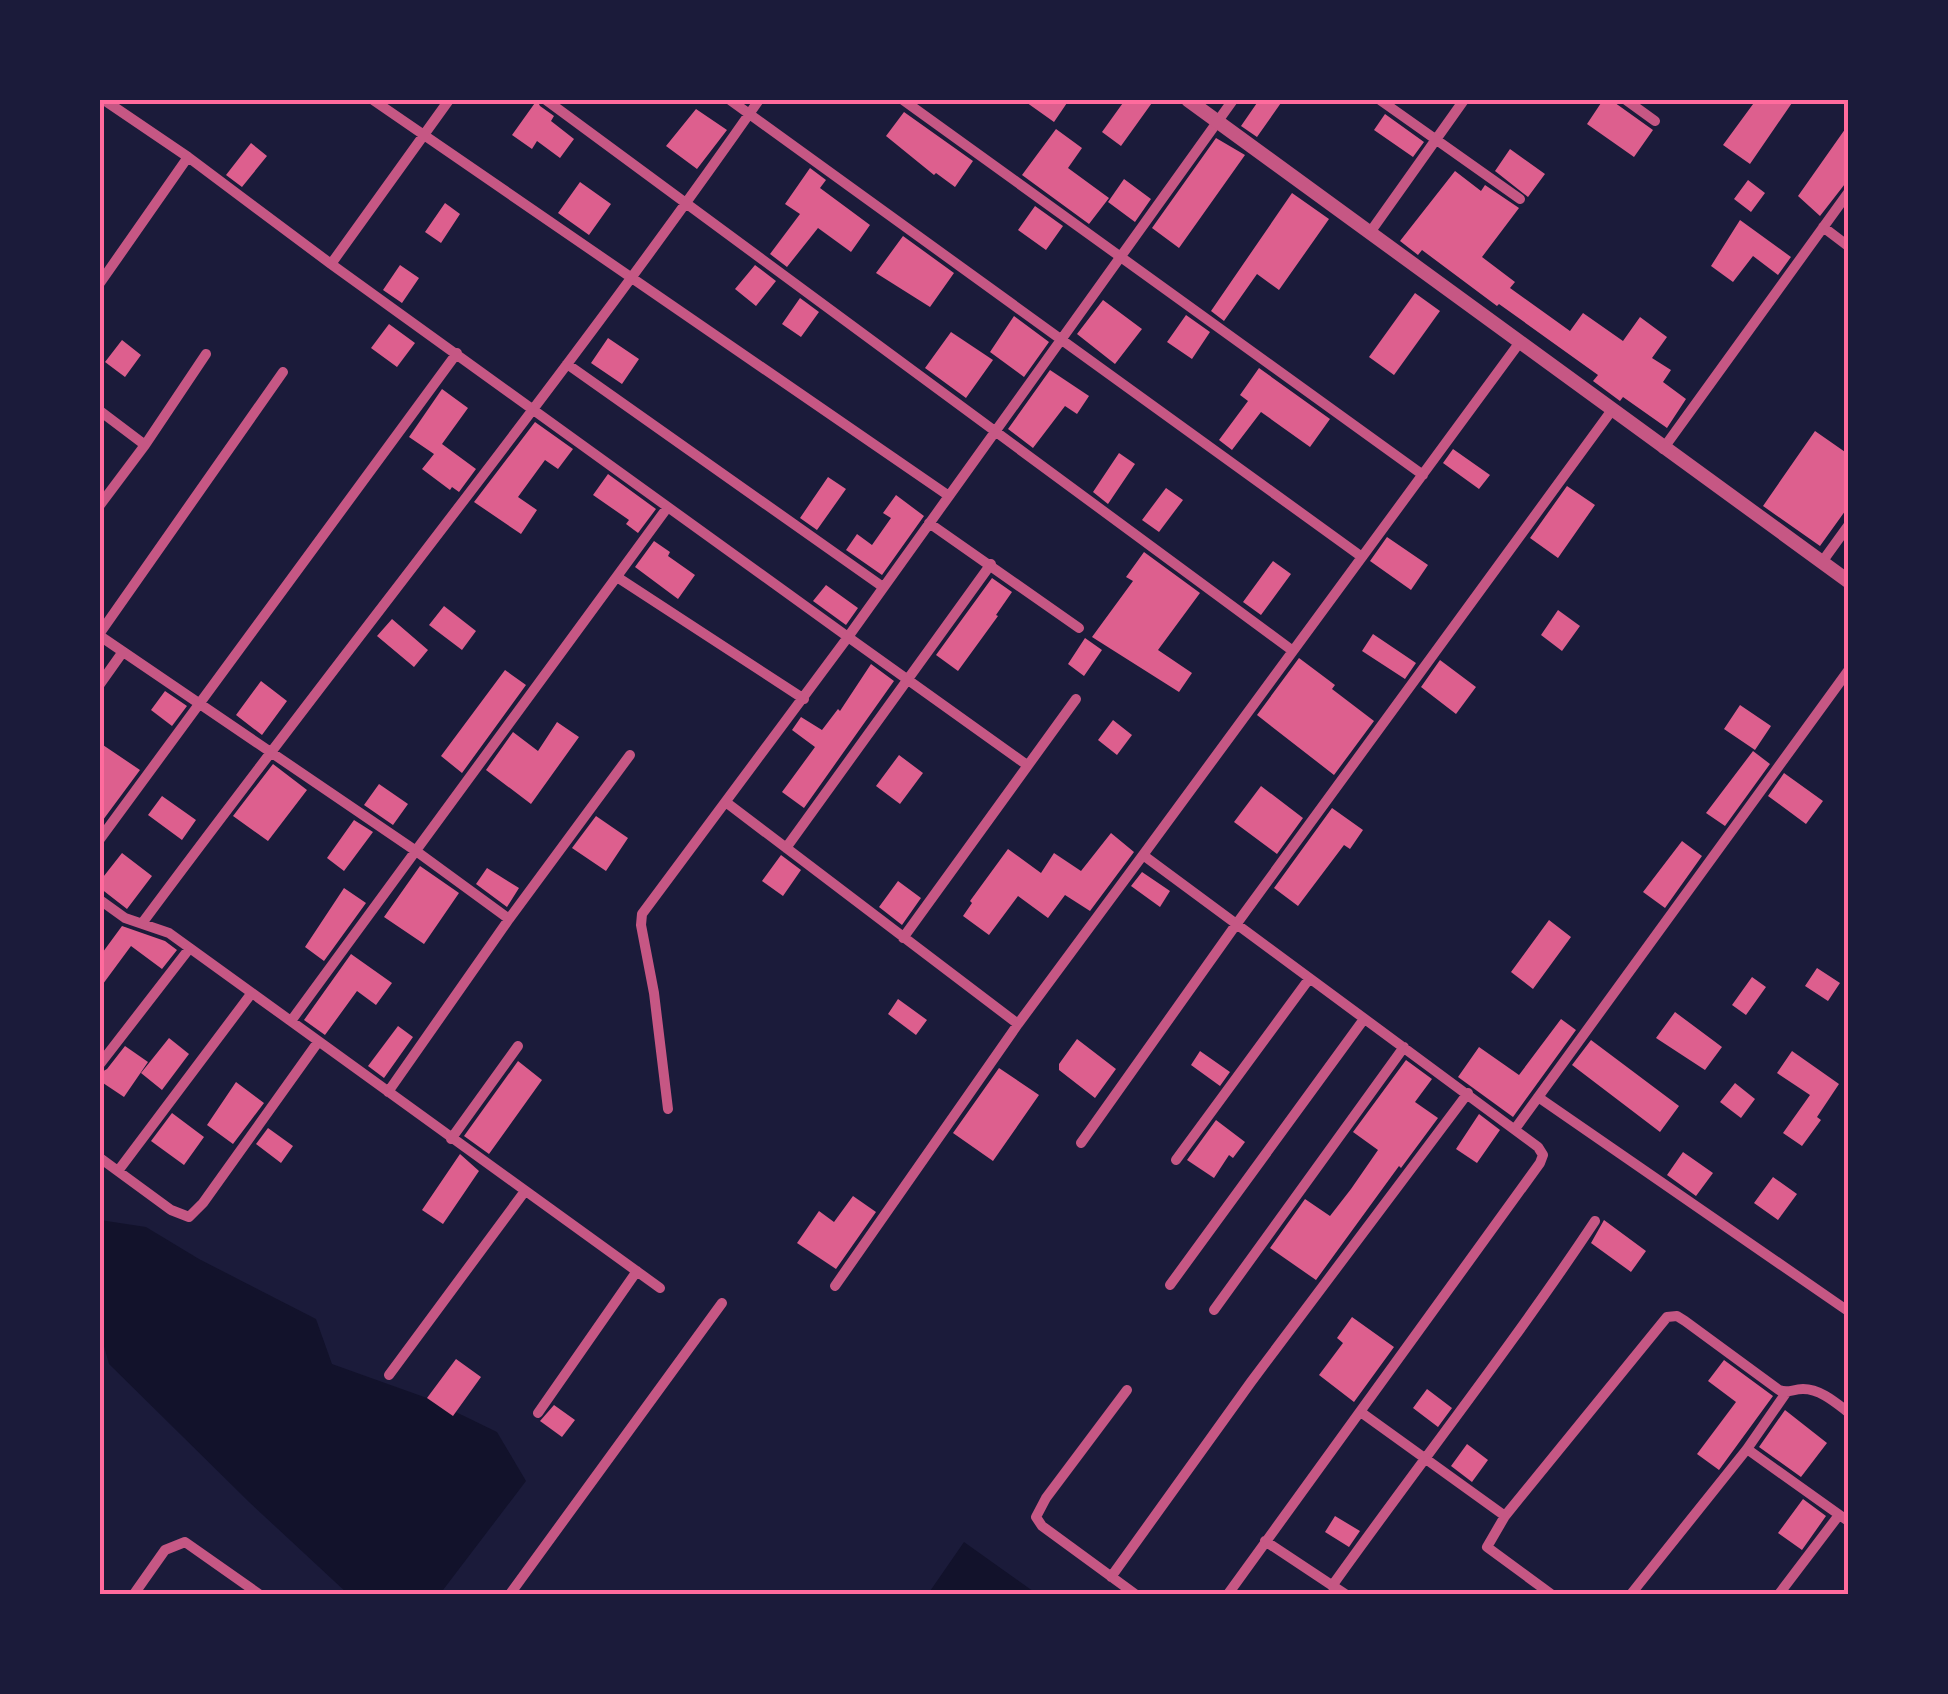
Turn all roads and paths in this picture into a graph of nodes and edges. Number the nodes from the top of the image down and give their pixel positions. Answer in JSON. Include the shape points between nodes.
{"nodes":[{"id":1,"x":104,"y":100,"type":"edge"},
{"id":2,"x":373,"y":100,"type":"edge"},
{"id":3,"x":449,"y":100,"type":"edge"},
{"id":4,"x":546,"y":100,"type":"edge"},
{"id":5,"x":730,"y":100,"type":"edge"},
{"id":6,"x":759,"y":100,"type":"edge"},
{"id":7,"x":903,"y":100,"type":"edge"},
{"id":8,"x":1188,"y":100,"type":"edge"},
{"id":9,"x":1233,"y":100,"type":"edge"},
{"id":10,"x":1380,"y":100,"type":"edge"},
{"id":11,"x":1464,"y":100,"type":"edge"},
{"id":12,"x":1626,"y":100,"type":"edge"},
{"id":13,"x":749,"y":115,"type":"junction"},
{"id":14,"x":1655,"y":121,"type":"dead end"},
{"id":15,"x":1218,"y":122,"type":"junction"},
{"id":16,"x":424,"y":136,"type":"junction"},
{"id":17,"x":1437,"y":140,"type":"junction"},
{"id":18,"x":188,"y":157,"type":"junction"},
{"id":19,"x":1848,"y":193,"type":"edge"},
{"id":20,"x":1520,"y":199,"type":"dead end"},
{"id":21,"x":683,"y":204,"type":"junction"},
{"id":22,"x":1824,"y":227,"type":"junction"},
{"id":23,"x":1371,"y":231,"type":"junction"},
{"id":24,"x":1848,"y":246,"type":"edge"},
{"id":25,"x":1120,"y":258,"type":"junction"},
{"id":26,"x":331,"y":264,"type":"junction"},
{"id":27,"x":630,"y":277,"type":"junction"},
{"id":28,"x":100,"y":283,"type":"edge"},
{"id":29,"x":1062,"y":338,"type":"junction"},
{"id":30,"x":1520,"y":342,"type":"junction"},
{"id":31,"x":206,"y":354,"type":"dead end"},
{"id":32,"x":458,"y":354,"type":"junction"},
{"id":33,"x":567,"y":364,"type":"junction"},
{"id":34,"x":283,"y":372,"type":"dead end"},
{"id":35,"x":534,"y":410,"type":"junction"},
{"id":36,"x":1612,"y":410,"type":"junction"},
{"id":37,"x":100,"y":411,"type":"edge"},
{"id":38,"x":997,"y":430,"type":"junction"},
{"id":39,"x":145,"y":445,"type":"junction"},
{"id":40,"x":1663,"y":448,"type":"junction"},
{"id":41,"x":1423,"y":475,"type":"junction"},
{"id":42,"x":948,"y":496,"type":"junction"},
{"id":43,"x":100,"y":505,"type":"edge"},
{"id":44,"x":667,"y":508,"type":"junction"},
{"id":45,"x":929,"y":523,"type":"junction"},
{"id":46,"x":1848,"y":526,"type":"edge"},
{"id":47,"x":1362,"y":557,"type":"junction"},
{"id":48,"x":1822,"y":562,"type":"junction"},
{"id":49,"x":991,"y":564,"type":"junction"},
{"id":50,"x":617,"y":577,"type":"junction"},
{"id":51,"x":1848,"y":581,"type":"edge"},
{"id":52,"x":883,"y":587,"type":"junction"},
{"id":53,"x":1079,"y":628,"type":"dead end"},
{"id":54,"x":100,"y":635,"type":"edge"},
{"id":55,"x":848,"y":637,"type":"junction"},
{"id":56,"x":1293,"y":651,"type":"junction"},
{"id":57,"x":122,"y":653,"type":"junction"},
{"id":58,"x":1848,"y":672,"type":"edge"},
{"id":59,"x":910,"y":678,"type":"junction"},
{"id":60,"x":100,"y":684,"type":"edge"},
{"id":61,"x":1076,"y":699,"type":"dead end"},
{"id":62,"x":804,"y":700,"type":"junction"},
{"id":63,"x":200,"y":706,"type":"junction"},
{"id":64,"x":270,"y":751,"type":"junction"},
{"id":65,"x":630,"y":755,"type":"dead end"},
{"id":66,"x":1027,"y":765,"type":"junction"},
{"id":67,"x":727,"y":803,"type":"junction"},
{"id":68,"x":100,"y":838,"type":"edge"},
{"id":69,"x":786,"y":848,"type":"junction"},
{"id":70,"x":416,"y":851,"type":"junction"},
{"id":71,"x":1144,"y":855,"type":"junction"},
{"id":72,"x":100,"y":900,"type":"edge"},
{"id":73,"x":509,"y":920,"type":"junction"},
{"id":74,"x":143,"y":922,"type":"junction"},
{"id":75,"x":1236,"y":926,"type":"junction"},
{"id":76,"x":903,"y":938,"type":"junction"},
{"id":77,"x":189,"y":949,"type":"junction"},
{"id":78,"x":1309,"y":979,"type":"junction"},
{"id":79,"x":251,"y":994,"type":"junction"},
{"id":80,"x":1364,"y":1019,"type":"junction"},
{"id":81,"x":291,"y":1021,"type":"junction"},
{"id":82,"x":1018,"y":1024,"type":"junction"},
{"id":83,"x":318,"y":1042,"type":"junction"},
{"id":84,"x":518,"y":1046,"type":"dead end"},
{"id":85,"x":1404,"y":1048,"type":"junction"},
{"id":86,"x":100,"y":1064,"type":"edge"},
{"id":87,"x":388,"y":1092,"type":"junction"},
{"id":88,"x":1468,"y":1094,"type":"junction"},
{"id":89,"x":1538,"y":1097,"type":"junction"},
{"id":90,"x":668,"y":1109,"type":"dead end"},
{"id":91,"x":1515,"y":1129,"type":"junction"},
{"id":92,"x":452,"y":1139,"type":"junction"},
{"id":93,"x":1081,"y":1143,"type":"dead end"},
{"id":94,"x":100,"y":1158,"type":"edge"},
{"id":95,"x":1176,"y":1160,"type":"dead end"},
{"id":96,"x":118,"y":1171,"type":"junction"},
{"id":97,"x":525,"y":1191,"type":"junction"},
{"id":98,"x":1595,"y":1221,"type":"dead end"},
{"id":99,"x":637,"y":1271,"type":"junction"},
{"id":100,"x":835,"y":1286,"type":"dead end"},
{"id":101,"x":1170,"y":1286,"type":"dead end"},
{"id":102,"x":660,"y":1288,"type":"dead end"},
{"id":103,"x":722,"y":1302,"type":"dead end"},
{"id":104,"x":1214,"y":1310,"type":"dead end"},
{"id":105,"x":1848,"y":1311,"type":"edge"},
{"id":106,"x":389,"y":1375,"type":"dead end"},
{"id":107,"x":1127,"y":1390,"type":"dead end"},
{"id":108,"x":1786,"y":1393,"type":"junction"},
{"id":109,"x":1362,"y":1412,"type":"junction"},
{"id":110,"x":1848,"y":1412,"type":"edge"},
{"id":111,"x":538,"y":1413,"type":"dead end"},
{"id":112,"x":1747,"y":1449,"type":"junction"},
{"id":113,"x":1424,"y":1457,"type":"junction"},
{"id":114,"x":1504,"y":1516,"type":"junction"},
{"id":115,"x":1844,"y":1518,"type":"edge"},
{"id":116,"x":1265,"y":1542,"type":"junction"},
{"id":117,"x":1110,"y":1577,"type":"junction"},
{"id":118,"x":1332,"y":1586,"type":"junction"},
{"id":119,"x":134,"y":1594,"type":"edge"},
{"id":120,"x":259,"y":1594,"type":"edge"},
{"id":121,"x":510,"y":1594,"type":"edge"},
{"id":122,"x":1135,"y":1594,"type":"edge"},
{"id":123,"x":1228,"y":1594,"type":"edge"},
{"id":124,"x":1345,"y":1594,"type":"edge"},
{"id":125,"x":1551,"y":1594,"type":"edge"},
{"id":126,"x":1632,"y":1594,"type":"edge"},
{"id":127,"x":1779,"y":1594,"type":"edge"}],
"edges":[{"from":1,"to":18,"type":"street"},
{"from":2,"to":16,"type":"street"},
{"from":3,"to":16,"type":"street"},
{"from":4,"to":21,"type":"street"},
{"from":5,"to":13,"type":"street"},
{"from":6,"to":13,"type":"street"},
{"from":7,"to":25,"type":"street"},
{"from":8,"to":15,"type":"street"},
{"from":9,"to":15,"type":"street"},
{"from":10,"to":17,"type":"street"},
{"from":11,"to":17,"type":"street"},
{"from":12,"to":14,"type":"street"},
{"from":13,"to":21,"type":"street"},
{"from":13,"to":29,"type":"street"},
{"from":15,"to":23,"type":"street"},
{"from":15,"to":25,"type":"street"},
{"from":16,"to":26,"type":"street"},
{"from":16,"to":27,"type":"street"},
{"from":17,"to":20,"type":"street"},
{"from":17,"to":23,"type":"street"},
{"from":18,"to":26,"type":"street"},
{"from":18,"to":28,"type":"street"},
{"from":19,"to":22,"type":"street"},
{"from":21,"to":27,"type":"street"},
{"from":21,"to":38,"type":"street"},
{"from":22,"to":24,"type":"street"},
{"from":22,"to":40,"type":"street"},
{"from":23,"to":30,"type":"street"},
{"from":25,"to":29,"type":"street"},
{"from":25,"to":41,"type":"street"},
{"from":26,"to":32,"type":"street"},
{"from":27,"to":33,"type":"street"},
{"from":27,"to":42,"type":"street"},
{"from":29,"to":38,"type":"street"},
{"from":29,"to":47,"type":"street"},
{"from":30,"to":36,"type":"street"},
{"from":30,"to":41,"type":"street"},
{"from":31,"to":39,"type":"street"},
{"from":32,"to":35,"type":"street"},
{"from":32,"to":63,"type":"street"},
{"from":33,"to":35,"type":"street"},
{"from":33,"to":52,"type":"street"},
{"from":34,"to":54,"type":"street"},
{"from":35,"to":44,"type":"street"},
{"from":35,"to":64,"type":"street"},
{"from":36,"to":40,"type":"street"},
{"from":36,"to":75,"type":"street"},
{"from":37,"to":39,"type":"street"},
{"from":38,"to":42,"type":"street"},
{"from":38,"to":56,"type":"street"},
{"from":39,"to":43,"type":"street"},
{"from":40,"to":48,"type":"street"},
{"from":41,"to":47,"type":"street"},
{"from":42,"to":45,"type":"street"},
{"from":44,"to":50,"type":"street"},
{"from":44,"to":55,"type":"street"},
{"from":45,"to":49,"type":"street"},
{"from":45,"to":52,"type":"street"},
{"from":46,"to":48,"type":"street"},
{"from":47,"to":56,"type":"street"},
{"from":48,"to":51,"type":"street"},
{"from":49,"to":53,"type":"street"},
{"from":49,"to":59,"type":"street"},
{"from":50,"to":62,"type":"street"},
{"from":50,"to":70,"type":"street"},
{"from":52,"to":55,"type":"street"},
{"from":54,"to":57,"type":"street"},
{"from":55,"to":59,"type":"street"},
{"from":55,"to":62,"type":"street"},
{"from":56,"to":71,"type":"street"},
{"from":57,"to":60,"type":"street"},
{"from":57,"to":63,"type":"street"},
{"from":58,"to":89,"type":"street"},
{"from":59,"to":66,"type":"street"},
{"from":59,"to":69,"type":"street"},
{"from":61,"to":66,"type":"street"},
{"from":62,"to":67,"type":"street"},
{"from":63,"to":64,"type":"street"},
{"from":63,"to":68,"type":"street"},
{"from":64,"to":70,"type":"street"},
{"from":64,"to":74,"type":"street"},
{"from":65,"to":73,"type":"street"},
{"from":66,"to":76,"type":"street"},
{"from":67,"to":69,"type":"street"},
{"from":67,"to":90,"type":"street","via":[[642,914]]},
{"from":69,"to":76,"type":"street"},
{"from":70,"to":73,"type":"street"},
{"from":70,"to":81,"type":"street"},
{"from":71,"to":75,"type":"street"},
{"from":71,"to":82,"type":"street"},
{"from":72,"to":74,"type":"street"},
{"from":73,"to":87,"type":"street"},
{"from":74,"to":77,"type":"street"},
{"from":75,"to":78,"type":"street"},
{"from":75,"to":93,"type":"street"},
{"from":76,"to":82,"type":"street"},
{"from":77,"to":79,"type":"street"},
{"from":77,"to":86,"type":"street"},
{"from":78,"to":80,"type":"street"},
{"from":78,"to":95,"type":"street"},
{"from":79,"to":81,"type":"street"},
{"from":79,"to":96,"type":"street"},
{"from":80,"to":85,"type":"street"},
{"from":80,"to":101,"type":"street"},
{"from":81,"to":83,"type":"street"},
{"from":82,"to":100,"type":"street"},
{"from":83,"to":87,"type":"street"},
{"from":83,"to":96,"type":"street","via":[[188,1218]]},
{"from":84,"to":92,"type":"street"},
{"from":85,"to":88,"type":"street"},
{"from":85,"to":104,"type":"street"},
{"from":87,"to":92,"type":"street"},
{"from":88,"to":91,"type":"street"},
{"from":88,"to":117,"type":"street"},
{"from":89,"to":91,"type":"street"},
{"from":89,"to":105,"type":"street"},
{"from":91,"to":109,"type":"street","via":[[1538,1146],[1540,1163]]},
{"from":92,"to":97,"type":"street"},
{"from":94,"to":96,"type":"street"},
{"from":97,"to":99,"type":"street"},
{"from":97,"to":106,"type":"street"},
{"from":98,"to":113,"type":"street"},
{"from":99,"to":102,"type":"street"},
{"from":99,"to":111,"type":"street"},
{"from":103,"to":121,"type":"street"},
{"from":107,"to":117,"type":"street","via":[[1036,1517]]},
{"from":108,"to":110,"type":"street","via":[[1808,1390]]},
{"from":108,"to":112,"type":"street"},
{"from":108,"to":114,"type":"street","via":[[1686,1321],[1668,1317]]},
{"from":109,"to":113,"type":"street"},
{"from":109,"to":116,"type":"street"},
{"from":112,"to":115,"type":"street"},
{"from":112,"to":126,"type":"street"},
{"from":113,"to":114,"type":"street"},
{"from":113,"to":118,"type":"street"},
{"from":114,"to":125,"type":"street","via":[[1487,1547]]},
{"from":115,"to":127,"type":"street"},
{"from":116,"to":118,"type":"street"},
{"from":116,"to":123,"type":"street"},
{"from":117,"to":122,"type":"street"},
{"from":118,"to":124,"type":"street"},
{"from":119,"to":120,"type":"street","via":[[165,1550],[184,1542]]}]}
